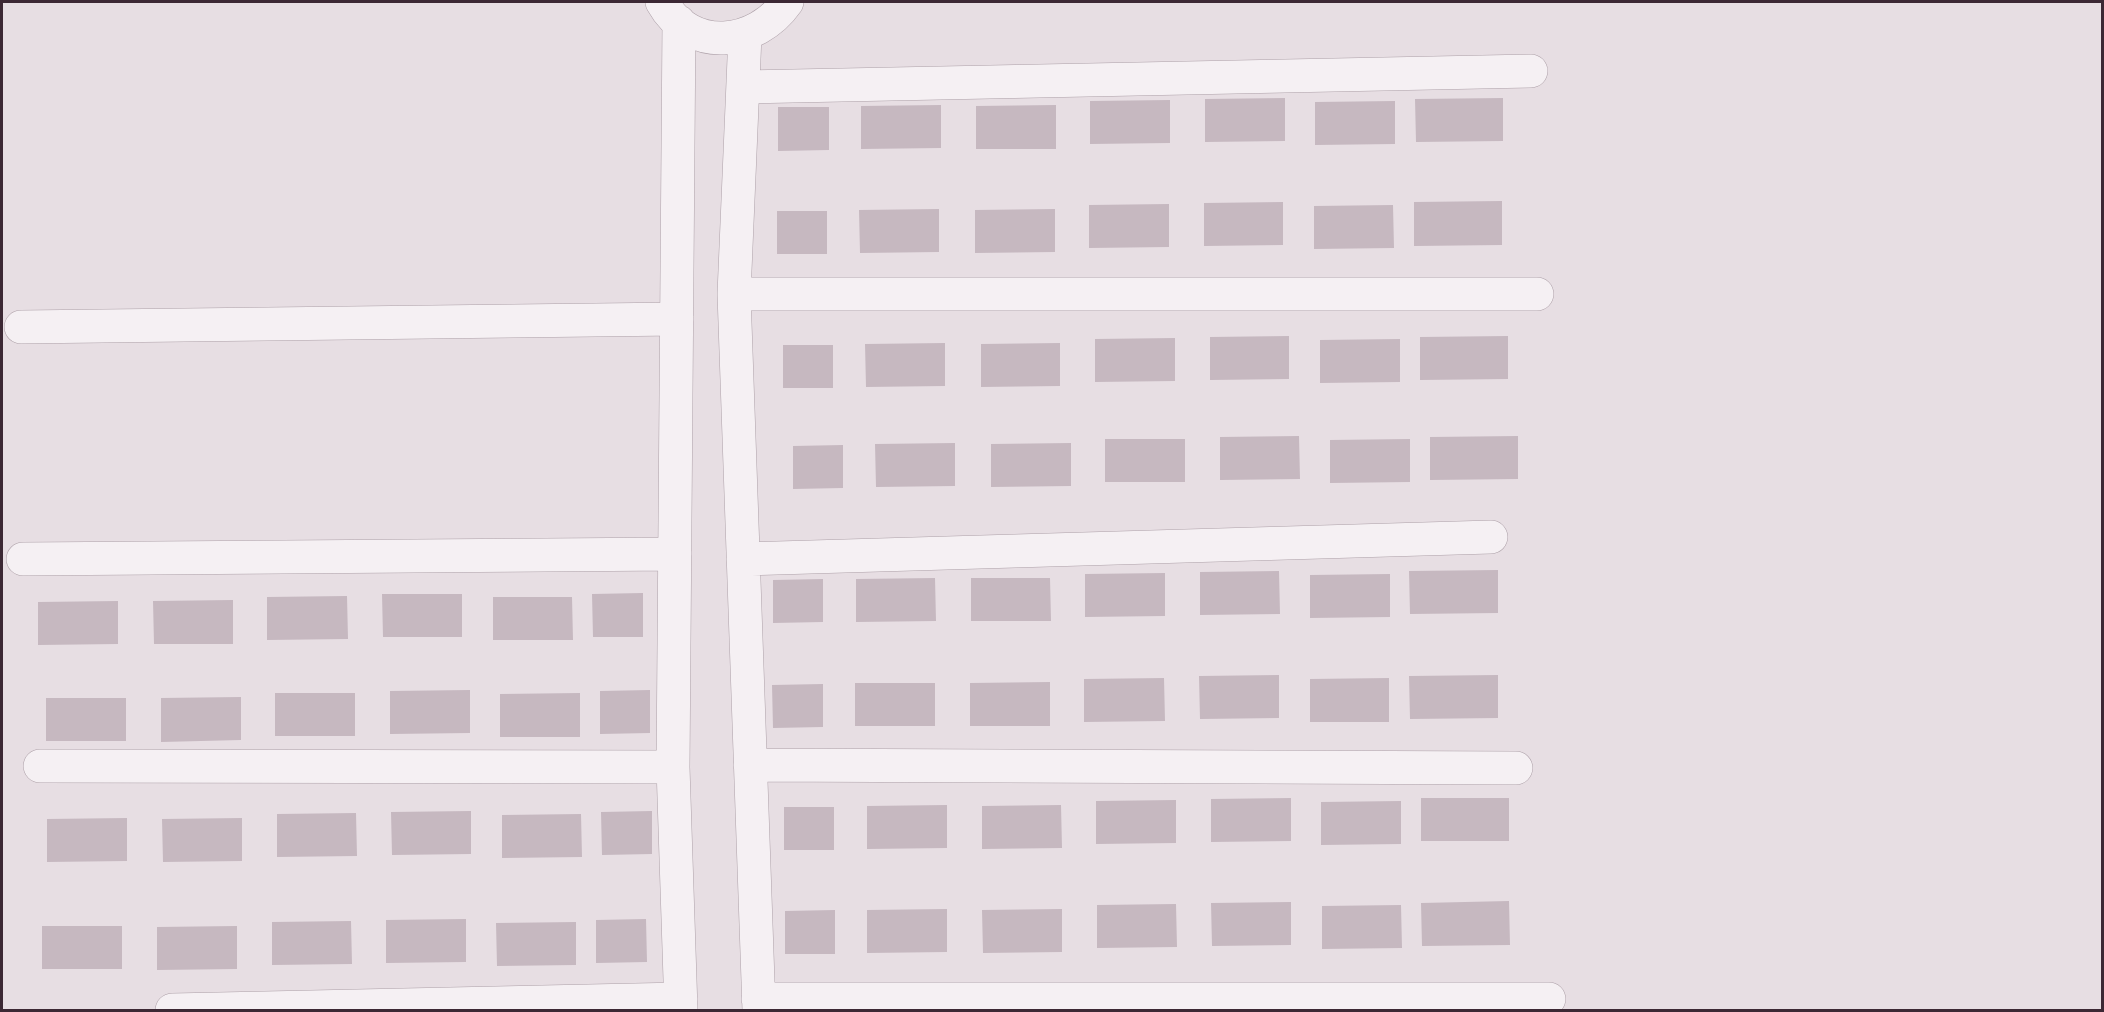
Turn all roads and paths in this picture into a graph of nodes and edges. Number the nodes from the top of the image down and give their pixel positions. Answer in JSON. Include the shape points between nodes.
{"nodes":[{"id":1,"x":787,"y":2,"type":"edge"},
{"id":2,"x":670,"y":12,"type":"edge"},
{"id":3,"x":746,"y":35,"type":"junction"},
{"id":4,"x":1532,"y":71,"type":"dead end"},
{"id":5,"x":744,"y":87,"type":"junction"},
{"id":6,"x":734,"y":294,"type":"junction"},
{"id":7,"x":1537,"y":294,"type":"dead end"},
{"id":8,"x":677,"y":319,"type":"junction"},
{"id":9,"x":21,"y":327,"type":"dead end"},
{"id":10,"x":1491,"y":537,"type":"dead end"},
{"id":11,"x":675,"y":554,"type":"junction"},
{"id":12,"x":23,"y":559,"type":"dead end"},
{"id":13,"x":743,"y":559,"type":"junction"},
{"id":14,"x":750,"y":765,"type":"junction"},
{"id":15,"x":40,"y":766,"type":"dead end"},
{"id":16,"x":673,"y":767,"type":"junction"},
{"id":17,"x":1516,"y":768,"type":"dead end"},
{"id":18,"x":1549,"y":999,"type":"dead end"},
{"id":19,"x":681,"y":1005,"type":"edge"},
{"id":20,"x":759,"y":1005,"type":"edge"},
{"id":21,"x":172,"y":1011,"type":"edge"}],
"edges":[{"from":1,"to":3,"type":"street","via":[[777,16]]},
{"from":2,"to":3,"type":"street","via":[[693,31],[710,37]]},
{"from":2,"to":8,"type":"street"},
{"from":3,"to":5,"type":"street"},
{"from":4,"to":5,"type":"street"},
{"from":5,"to":6,"type":"street"},
{"from":6,"to":7,"type":"street"},
{"from":6,"to":13,"type":"street"},
{"from":8,"to":9,"type":"street"},
{"from":8,"to":11,"type":"street"},
{"from":10,"to":13,"type":"street"},
{"from":11,"to":12,"type":"street"},
{"from":11,"to":16,"type":"street"},
{"from":13,"to":14,"type":"street"},
{"from":14,"to":17,"type":"street"},
{"from":14,"to":20,"type":"street"},
{"from":15,"to":16,"type":"street"},
{"from":16,"to":19,"type":"street"},
{"from":18,"to":20,"type":"street"},
{"from":19,"to":21,"type":"street"}]}
